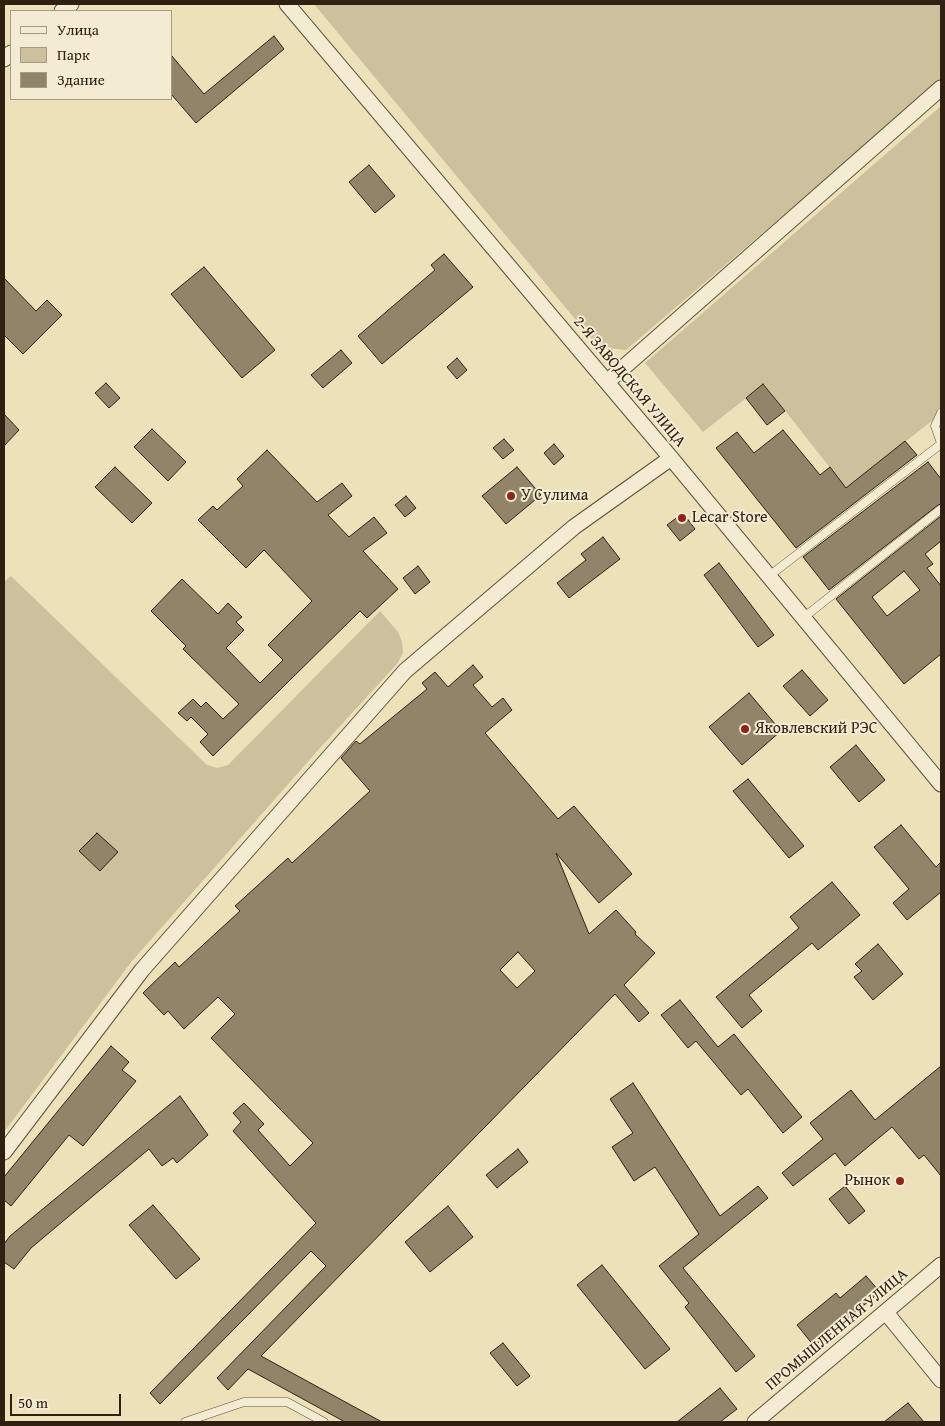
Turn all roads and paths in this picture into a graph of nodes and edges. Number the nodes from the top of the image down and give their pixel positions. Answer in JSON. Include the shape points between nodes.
{"nodes":[{"id":1,"x":288,"y":4,"type":"edge"},
{"id":2,"x":940,"y":90,"type":"edge"},
{"id":3,"x":607,"y":382,"type":"junction"},
{"id":4,"x":941,"y":413,"type":"edge"},
{"id":5,"x":941,"y":444,"type":"edge"},
{"id":6,"x":671,"y":458,"type":"junction"},
{"id":7,"x":941,"y":509,"type":"edge"},
{"id":8,"x":769,"y":576,"type":"junction"},
{"id":9,"x":803,"y":618,"type":"junction"},
{"id":10,"x":941,"y":784,"type":"edge"},
{"id":11,"x":4,"y":1152,"type":"edge"},
{"id":12,"x":941,"y":1265,"type":"edge"},
{"id":13,"x":888,"y":1315,"type":"dead end"},
{"id":14,"x":941,"y":1380,"type":"edge"},
{"id":15,"x":185,"y":1422,"type":"edge"},
{"id":16,"x":324,"y":1422,"type":"edge"},
{"id":17,"x":755,"y":1422,"type":"edge"}],
"edges":[{"from":1,"to":3,"type":"street","name":"2-Я ЗАВОДСКАЯ УЛИЦА"},
{"from":2,"to":3,"type":"street"},
{"from":3,"to":6,"type":"street","name":"2-Я ЗАВОДСКАЯ УЛИЦА"},
{"from":4,"to":5,"type":"lane","via":[[936,426]]},
{"from":5,"to":8,"type":"lane"},
{"from":6,"to":8,"type":"street","name":"2-Я ЗАВОДСКАЯ УЛИЦА"},
{"from":6,"to":11,"type":"street","via":[[574,527],[405,671],[142,970]]},
{"from":7,"to":9,"type":"lane"},
{"from":8,"to":9,"type":"street","name":"2-Я ЗАВОДСКАЯ УЛИЦА"},
{"from":9,"to":10,"type":"street","name":"2-Я ЗАВОДСКАЯ УЛИЦА"},
{"from":12,"to":17,"type":"street","name":"ПРОМЫШЛЕННАЯ УЛИЦА"},
{"from":13,"to":14,"type":"street"},
{"from":15,"to":16,"type":"lane","via":[[244,1402],[287,1402]]}]}
